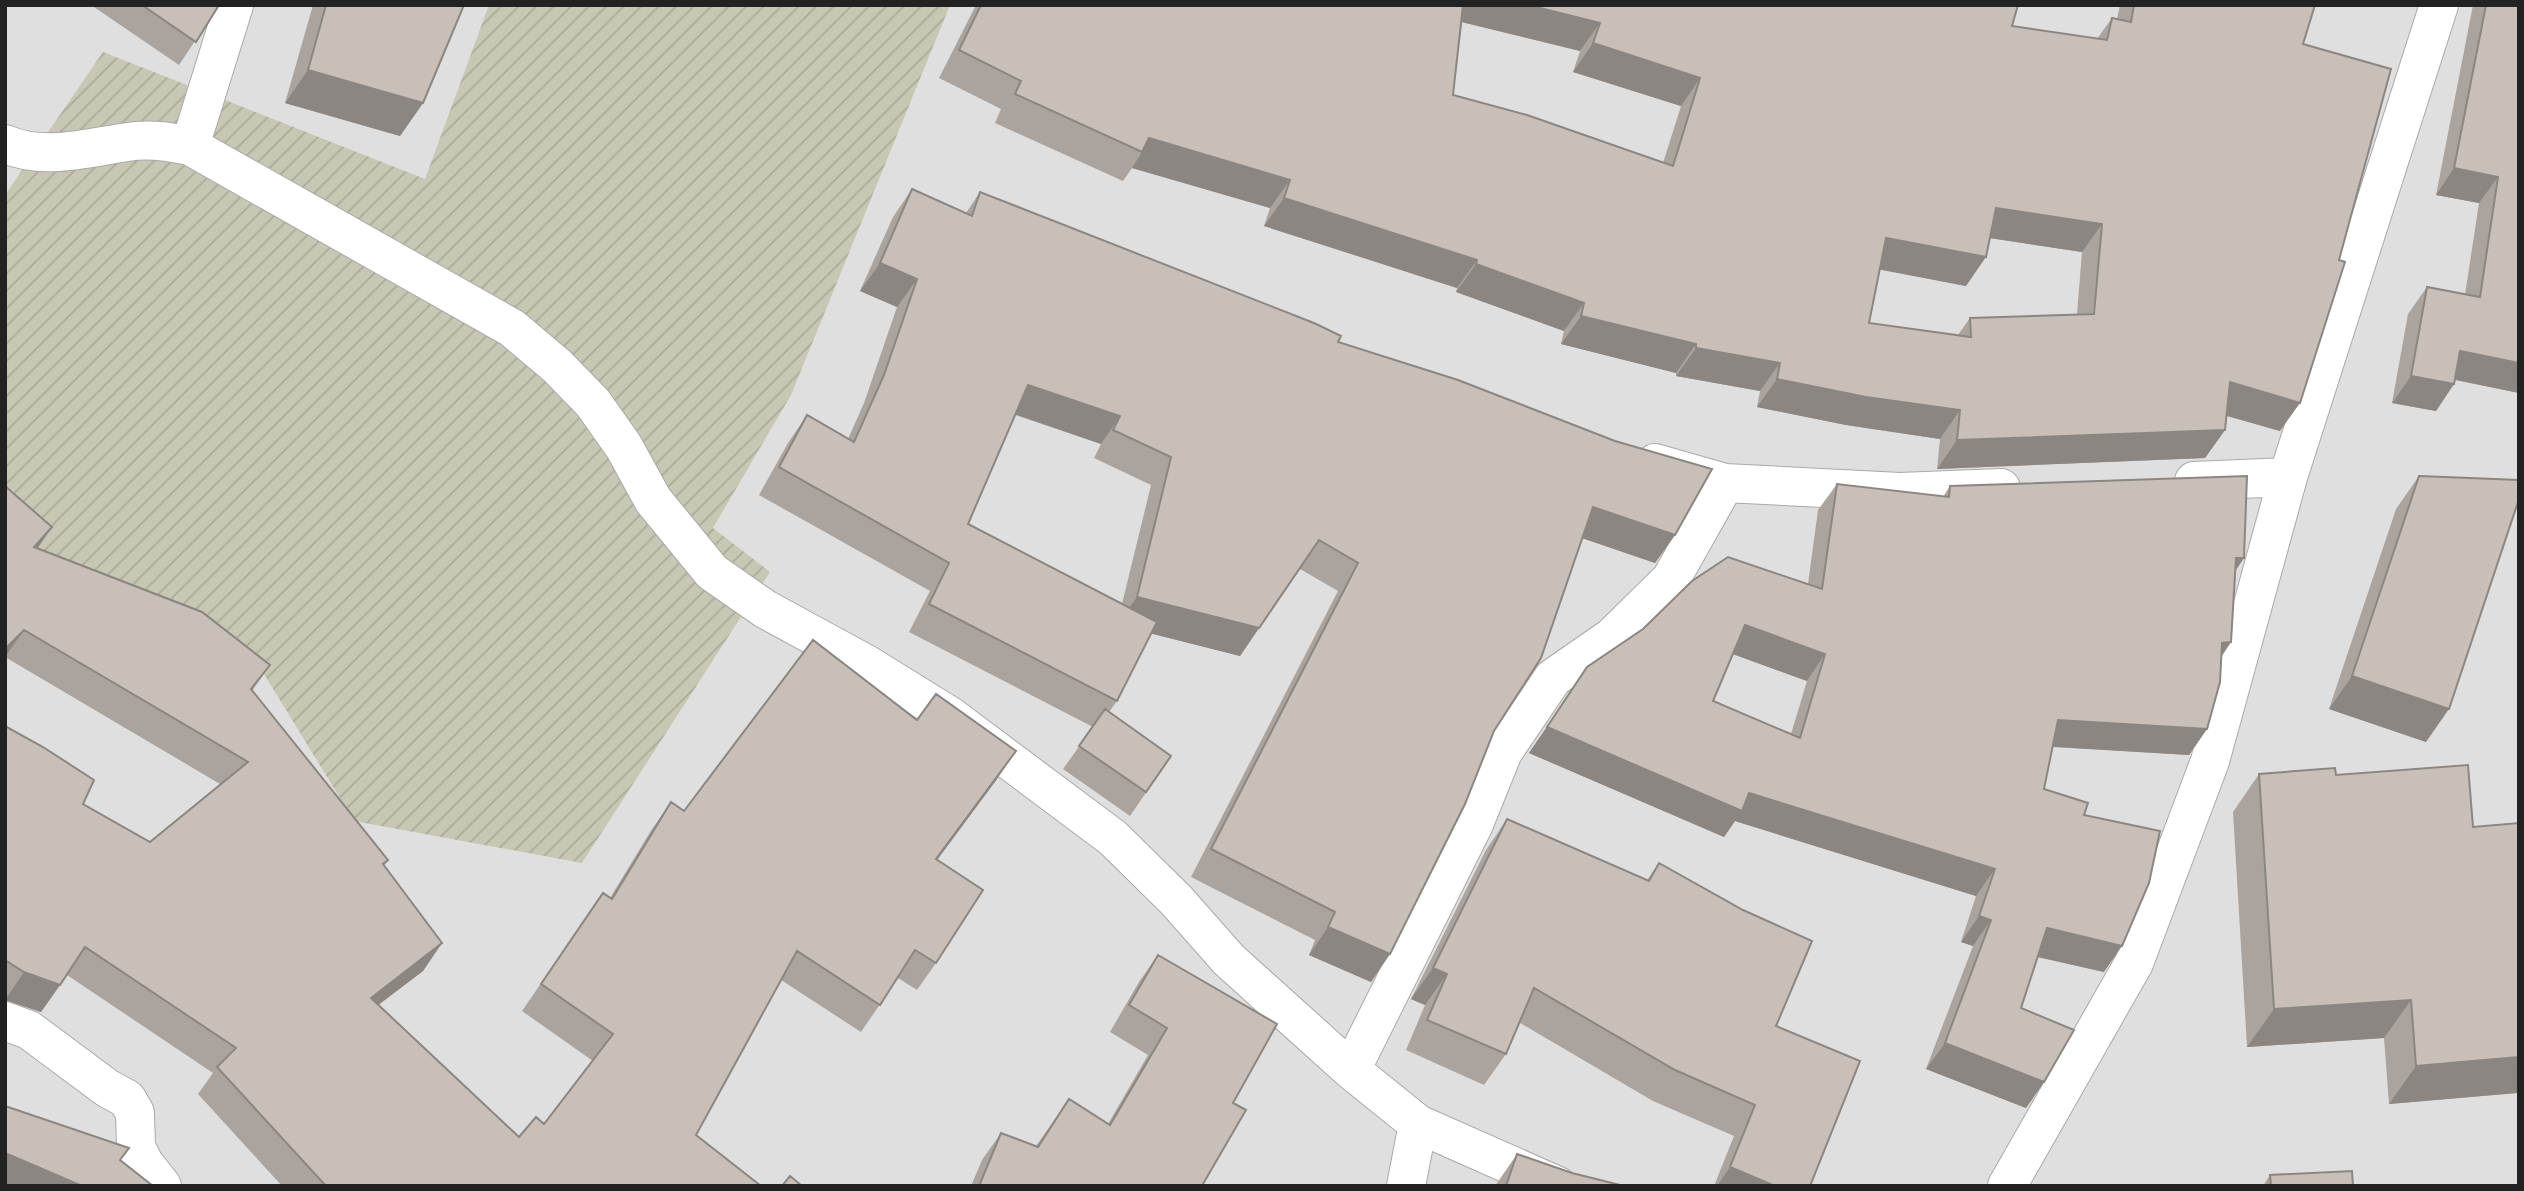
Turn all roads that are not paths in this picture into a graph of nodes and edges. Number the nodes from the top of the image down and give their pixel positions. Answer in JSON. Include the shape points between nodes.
{"nodes":[{"id":1,"x":234,"y":5,"type":"edge"},
{"id":2,"x":2439,"y":5,"type":"edge"},
{"id":3,"x":5,"y":144,"type":"edge"},
{"id":4,"x":190,"y":146,"type":"junction"},
{"id":5,"x":1617,"y":453,"type":"edge"},
{"id":6,"x":2288,"y":477,"type":"junction"},
{"id":7,"x":2163,"y":482,"type":"edge"},
{"id":8,"x":1725,"y":483,"type":"junction"},
{"id":9,"x":2039,"y":487,"type":"edge"},
{"id":10,"x":5,"y":1021,"type":"edge"},
{"id":11,"x":1351,"y":1070,"type":"junction"},
{"id":12,"x":1418,"y":1124,"type":"junction"},
{"id":13,"x":162,"y":1186,"type":"edge"},
{"id":14,"x":1406,"y":1186,"type":"edge"},
{"id":15,"x":1558,"y":1186,"type":"edge"},
{"id":16,"x":2007,"y":1186,"type":"edge"}],
"edges":[{"from":1,"to":4,"type":"street"},
{"from":2,"to":6,"type":"street"},
{"from":3,"to":4,"type":"street","via":[[41,153],[136,141]]},
{"from":4,"to":11,"type":"street","via":[[512,328],[593,402],[653,500],[712,572],[765,609],[950,716],[1113,838],[1229,960]]},
{"from":5,"to":8,"type":"street"},
{"from":6,"to":7,"type":"street"},
{"from":6,"to":16,"type":"street","via":[[2210,761],[2134,963]]},
{"from":8,"to":9,"type":"street","via":[[1900,492]]},
{"from":8,"to":11,"type":"street","via":[[1671,579],[1612,637],[1553,678],[1503,752],[1475,824]]},
{"from":10,"to":13,"type":"street","via":[[29,1030],[127,1099],[135,1113],[136,1147]]},
{"from":11,"to":12,"type":"street"},
{"from":12,"to":14,"type":"street"},
{"from":12,"to":15,"type":"street"}]}
